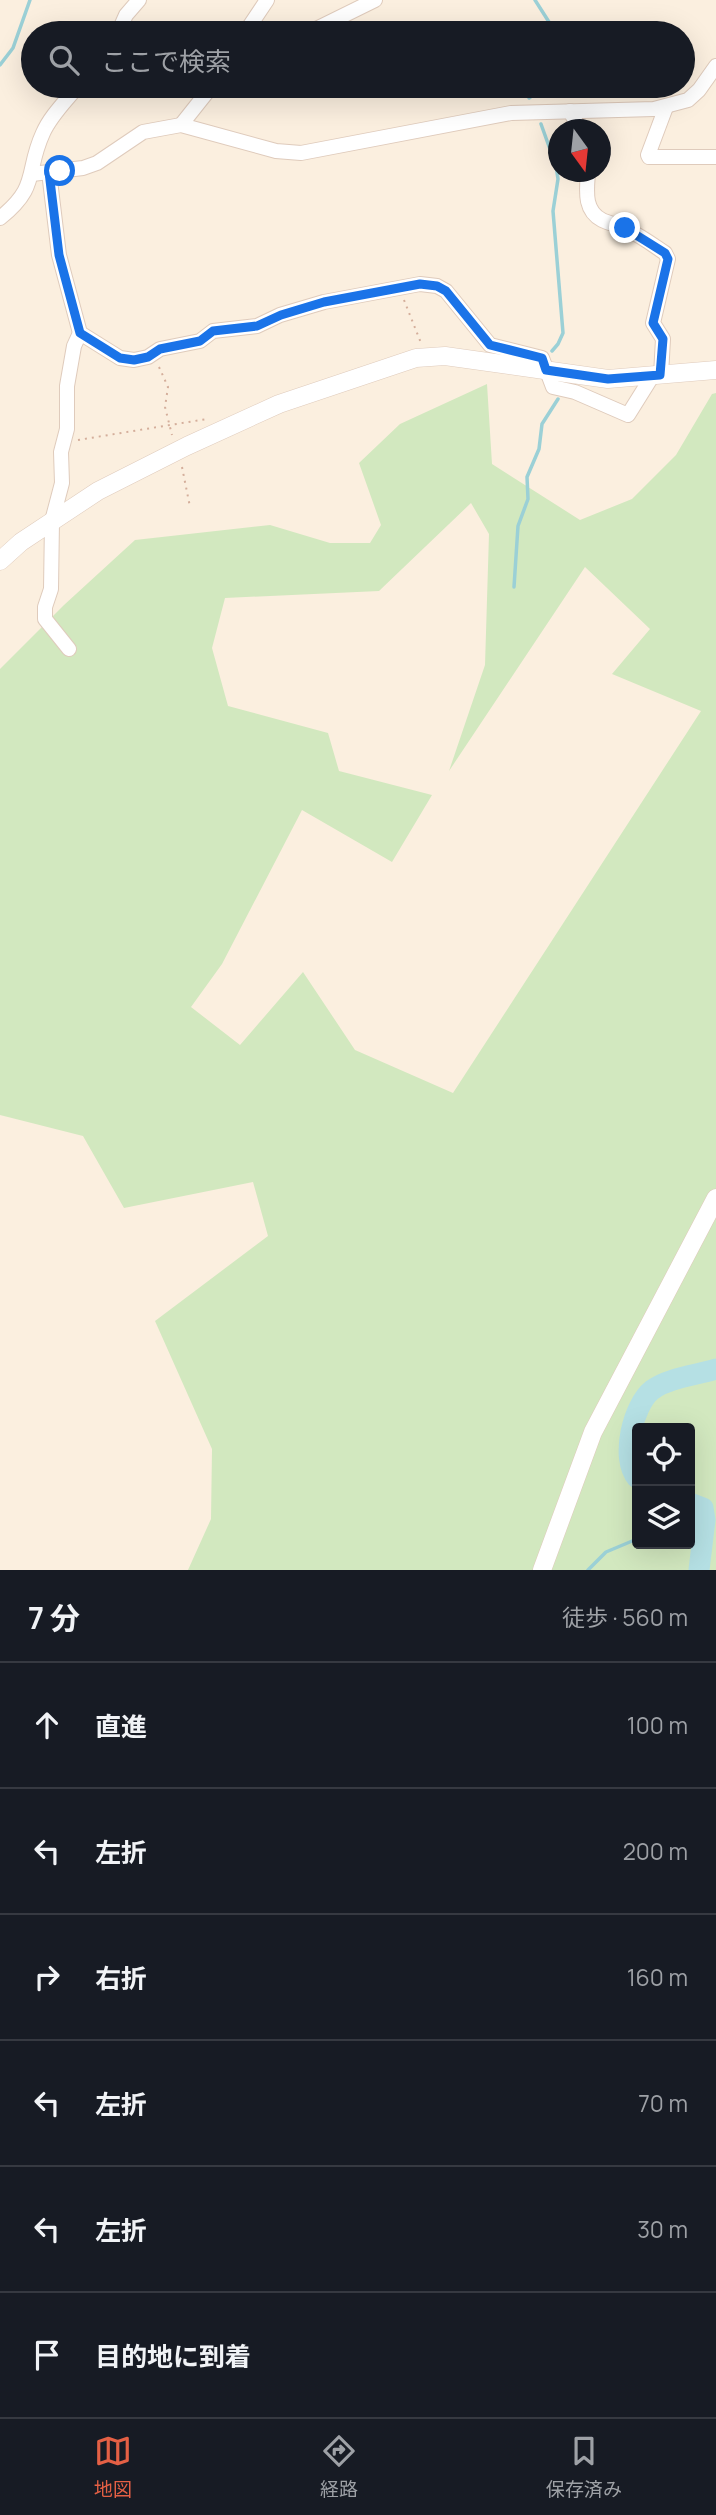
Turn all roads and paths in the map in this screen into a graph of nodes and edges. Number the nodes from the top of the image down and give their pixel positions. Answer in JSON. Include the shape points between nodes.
{"nodes":[{"id":1,"x":139,"y":0,"type":"edge"},
{"id":2,"x":267,"y":0,"type":"edge"},
{"id":3,"x":375,"y":0,"type":"edge"},
{"id":4,"x":124,"y":21,"type":"edge"},
{"id":5,"x":253,"y":21,"type":"edge"},
{"id":6,"x":332,"y":21,"type":"edge"},
{"id":7,"x":716,"y":66,"type":"edge"},
{"id":8,"x":695,"y":94,"type":"edge"},
{"id":9,"x":68,"y":98,"type":"edge"},
{"id":10,"x":204,"y":98,"type":"edge"},
{"id":11,"x":690,"y":98,"type":"edge"},
{"id":12,"x":666,"y":107,"type":"junction"},
{"id":13,"x":570,"y":111,"type":"junction"},
{"id":14,"x":574,"y":119,"type":"edge"},
{"id":15,"x":181,"y":125,"type":"junction"},
{"id":16,"x":716,"y":157,"type":"edge"},
{"id":17,"x":49,"y":172,"type":"junction"},
{"id":18,"x":32,"y":174,"type":"junction"},
{"id":19,"x":587,"y":182,"type":"edge"},
{"id":20,"x":0,"y":218,"type":"edge"},
{"id":21,"x":80,"y":333,"type":"junction"},
{"id":22,"x":152,"y":354,"type":"junction"},
{"id":23,"x":546,"y":370,"type":"junction"},
{"id":24,"x":716,"y":370,"type":"edge"},
{"id":25,"x":657,"y":375,"type":"junction"},
{"id":26,"x":178,"y":450,"type":"junction"},
{"id":27,"x":190,"y":507,"type":"dead end"},
{"id":28,"x":52,"y":522,"type":"junction"},
{"id":29,"x":0,"y":561,"type":"edge"},
{"id":30,"x":69,"y":649,"type":"dead end"},
{"id":31,"x":716,"y":1198,"type":"edge"},
{"id":32,"x":542,"y":1570,"type":"edge"}],
"edges":[{"from":1,"to":4,"type":"street"},
{"from":2,"to":5,"type":"street"},
{"from":3,"to":6,"type":"street"},
{"from":7,"to":8,"type":"street"},
{"from":9,"to":18,"type":"street","via":[[42,134]]},
{"from":10,"to":15,"type":"street"},
{"from":11,"to":12,"type":"street"},
{"from":12,"to":13,"type":"street"},
{"from":12,"to":16,"type":"street","via":[[649,158]]},
{"from":13,"to":14,"type":"street"},
{"from":13,"to":15,"type":"street","via":[[511,113],[301,153],[276,151]]},
{"from":15,"to":17,"type":"street","via":[[143,132],[83,168]]},
{"from":17,"to":18,"type":"street"},
{"from":17,"to":21,"type":"street","via":[[59,255]]},
{"from":18,"to":20,"type":"street","via":[[21,199]]},
{"from":19,"to":25,"type":"street","via":[[588,205],[594,214],[645,240],[668,259],[653,323],[663,339]]},
{"from":21,"to":22,"type":"street","via":[[120,358],[134,360]]},
{"from":21,"to":28,"type":"street","via":[[67,386],[62,483]]},
{"from":22,"to":23,"type":"street","via":[[200,341],[213,331],[257,326],[324,302],[420,284],[446,291],[490,345],[542,358]]},
{"from":22,"to":26,"type":"path","via":[[168,387],[165,407]]},
{"from":23,"to":25,"type":"street","via":[[608,379]]},
{"from":23,"to":25,"type":"street","via":[[553,387],[628,415]]},
{"from":23,"to":26,"type":"street","via":[[445,356],[416,358],[279,404]]},
{"from":24,"to":25,"type":"street"},
{"from":26,"to":27,"type":"path"},
{"from":26,"to":28,"type":"street","via":[[98,491]]},
{"from":28,"to":29,"type":"street"},
{"from":28,"to":30,"type":"street","via":[[51,589],[45,619]]},
{"from":31,"to":32,"type":"street","via":[[610,1395]]}]}
